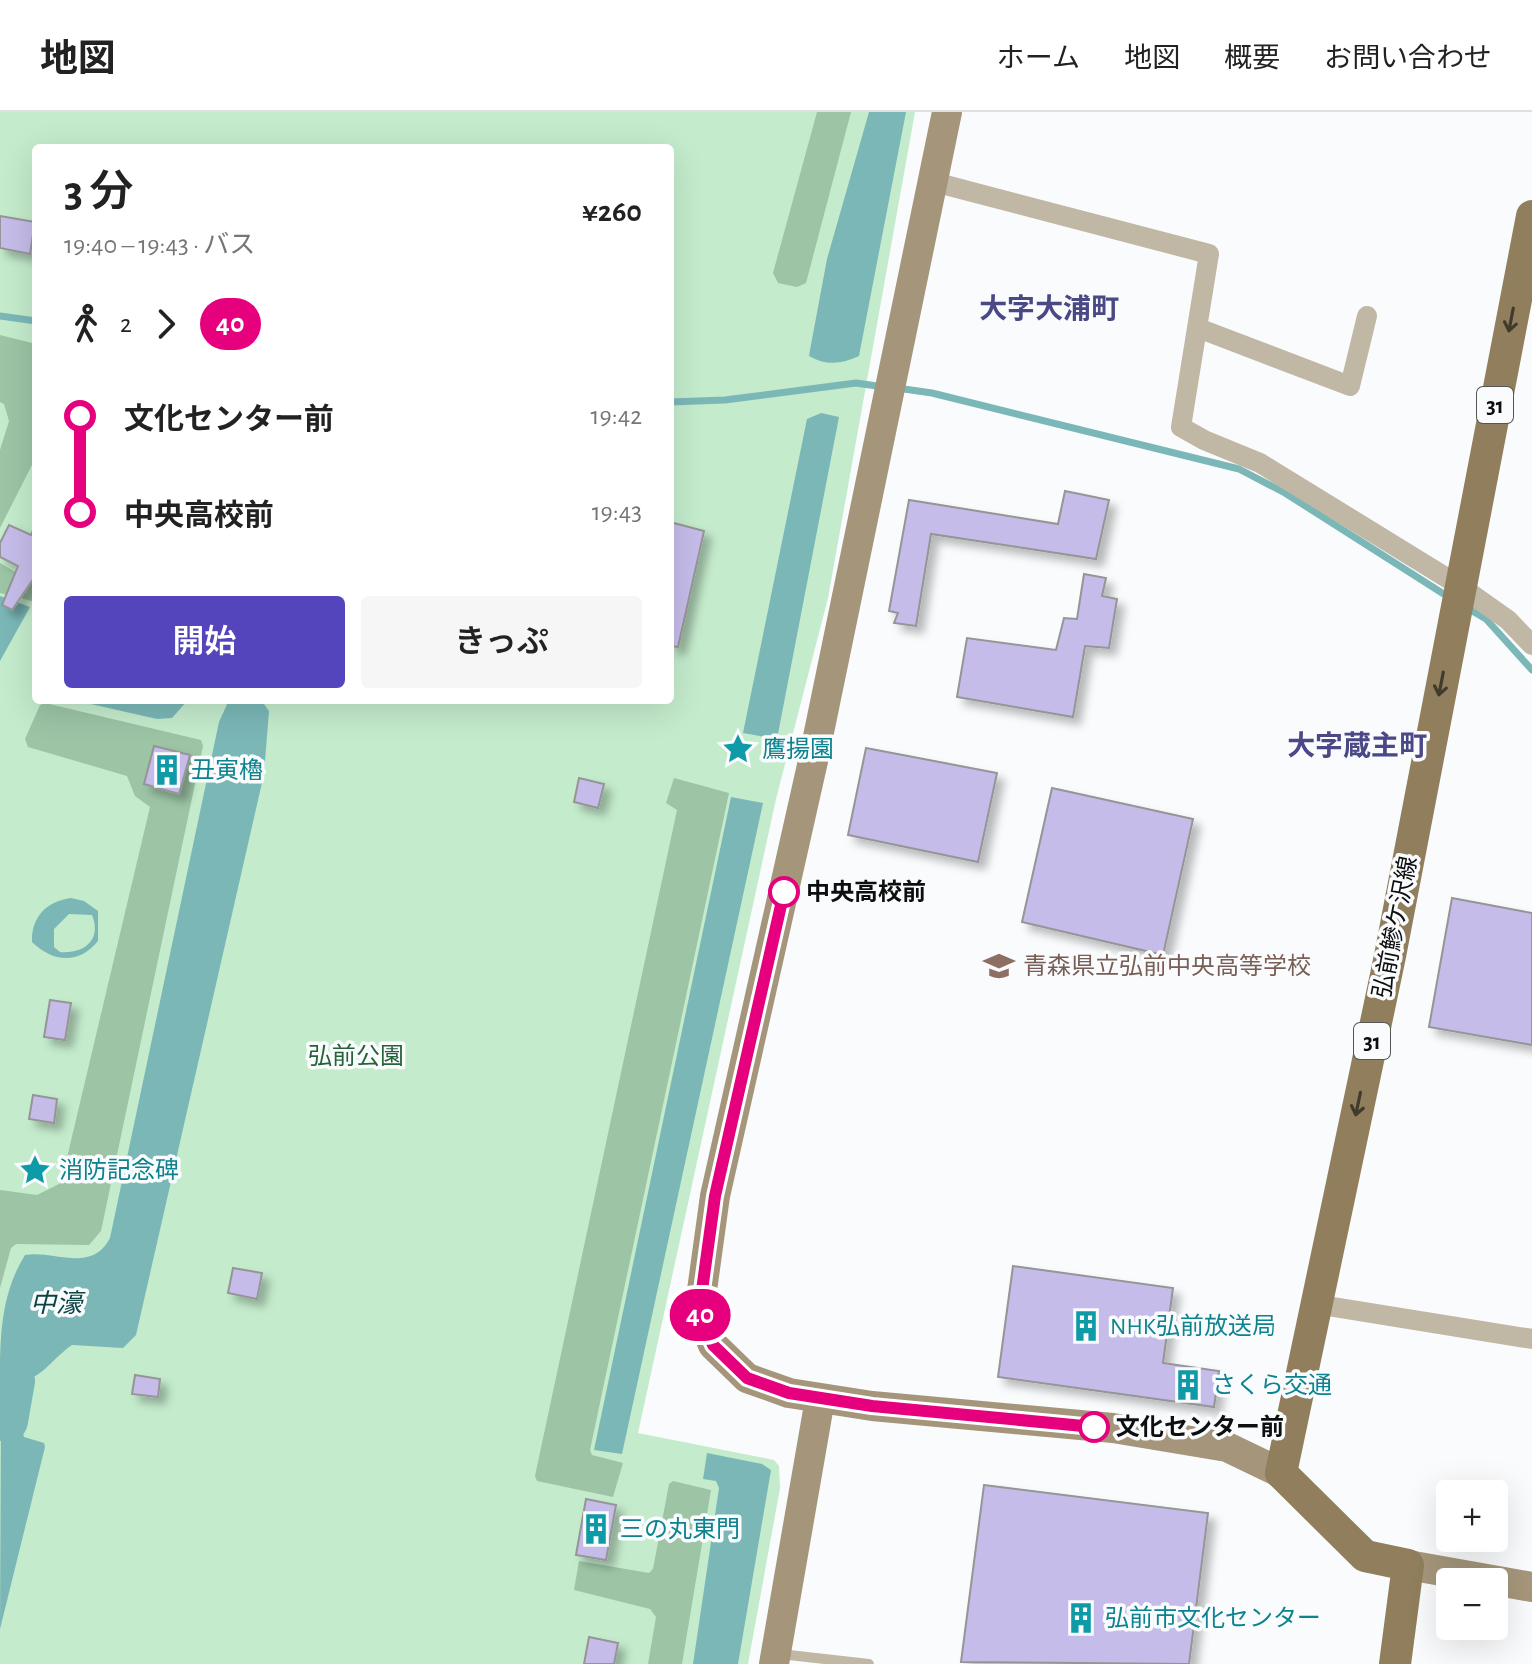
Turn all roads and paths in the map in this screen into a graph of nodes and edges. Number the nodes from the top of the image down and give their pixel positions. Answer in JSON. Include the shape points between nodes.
{"nodes":[{"id":1,"x":947,"y":112,"type":"edge"},
{"id":2,"x":934,"y":182,"type":"junction"},
{"id":3,"x":1532,"y":216,"type":"edge"},
{"id":4,"x":1367,"y":316,"type":"dead end"},
{"id":5,"x":1198,"y":328,"type":"junction"},
{"id":6,"x":1458,"y":596,"type":"junction"},
{"id":7,"x":1532,"y":645,"type":"edge"},
{"id":8,"x":1315,"y":1304,"type":"junction"},
{"id":9,"x":1532,"y":1339,"type":"edge"},
{"id":10,"x":820,"y":1399,"type":"junction"},
{"id":11,"x":1281,"y":1473,"type":"junction"},
{"id":12,"x":1408,"y":1565,"type":"junction"},
{"id":13,"x":1532,"y":1587,"type":"edge"},
{"id":14,"x":775,"y":1659,"type":"edge"},
{"id":15,"x":869,"y":1664,"type":"edge"},
{"id":16,"x":1395,"y":1664,"type":"edge"}],
"edges":[{"from":1,"to":2,"type":"street"},
{"from":2,"to":5,"type":"street","via":[[1209,254]]},
{"from":2,"to":10,"type":"street","via":[[715,1196],[699,1312],[713,1345],[747,1378]]},
{"from":3,"to":6,"type":"main road","name":"弘前鰺ケ沢線","number":"31","one_way":true},
{"from":4,"to":5,"type":"street","via":[[1350,386]]},
{"from":5,"to":6,"type":"street","via":[[1181,427],[1260,463]]},
{"from":6,"to":7,"type":"street","via":[[1508,620]]},
{"from":6,"to":8,"type":"main road","name":"弘前鰺ケ沢線","number":"31","one_way":true,"via":[[1390,956]]},
{"from":8,"to":9,"type":"street"},
{"from":8,"to":11,"type":"main road","name":"弘前鰺ケ沢線","number":"31"},
{"from":10,"to":11,"type":"street","via":[[1113,1428],[1227,1447]]},
{"from":10,"to":14,"type":"street"},
{"from":11,"to":12,"type":"main road","via":[[1365,1556]]},
{"from":12,"to":13,"type":"street"},
{"from":12,"to":16,"type":"main road"},
{"from":14,"to":15,"type":"lane"}]}
